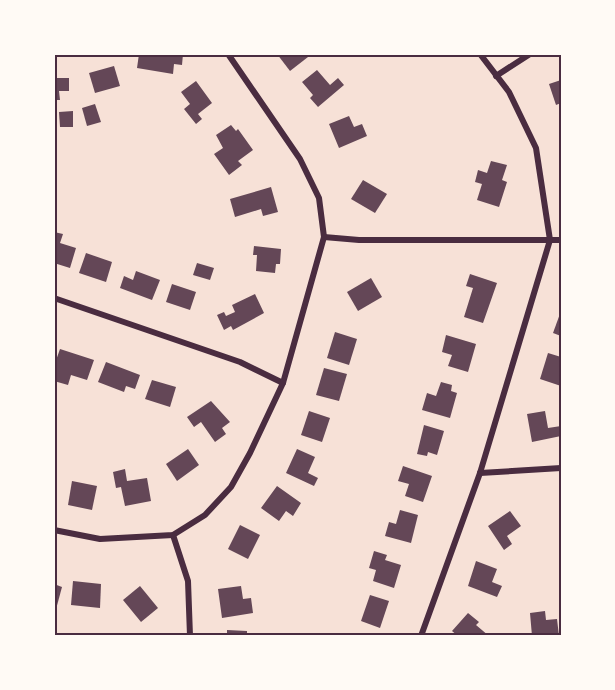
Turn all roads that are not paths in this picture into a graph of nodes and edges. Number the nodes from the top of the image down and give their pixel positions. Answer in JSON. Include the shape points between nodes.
{"nodes":[{"id":1,"x":228,"y":54,"type":"edge"},
{"id":2,"x":480,"y":54,"type":"edge"},
{"id":3,"x":530,"y":54,"type":"edge"},
{"id":4,"x":496,"y":76,"type":"junction"},
{"id":5,"x":324,"y":237,"type":"junction"},
{"id":6,"x":550,"y":240,"type":"junction"},
{"id":7,"x":561,"y":240,"type":"edge"},
{"id":8,"x":54,"y":298,"type":"edge"},
{"id":9,"x":283,"y":383,"type":"junction"},
{"id":10,"x":561,"y":468,"type":"edge"},
{"id":11,"x":480,"y":473,"type":"junction"},
{"id":12,"x":54,"y":530,"type":"edge"},
{"id":13,"x":173,"y":535,"type":"junction"},
{"id":14,"x":190,"y":636,"type":"edge"},
{"id":15,"x":420,"y":636,"type":"edge"}],
"edges":[{"from":1,"to":5,"type":"street","via":[[300,159],[319,198]]},
{"from":2,"to":4,"type":"street"},
{"from":3,"to":4,"type":"street"},
{"from":4,"to":6,"type":"street","via":[[536,148]]},
{"from":5,"to":6,"type":"street"},
{"from":5,"to":9,"type":"street"},
{"from":6,"to":7,"type":"street"},
{"from":6,"to":11,"type":"street"},
{"from":8,"to":9,"type":"street","via":[[240,362]]},
{"from":9,"to":13,"type":"street","via":[[231,487],[205,515]]},
{"from":10,"to":11,"type":"street"},
{"from":11,"to":15,"type":"street"},
{"from":12,"to":13,"type":"street","via":[[99,539]]},
{"from":13,"to":14,"type":"street","via":[[188,581]]}]}
